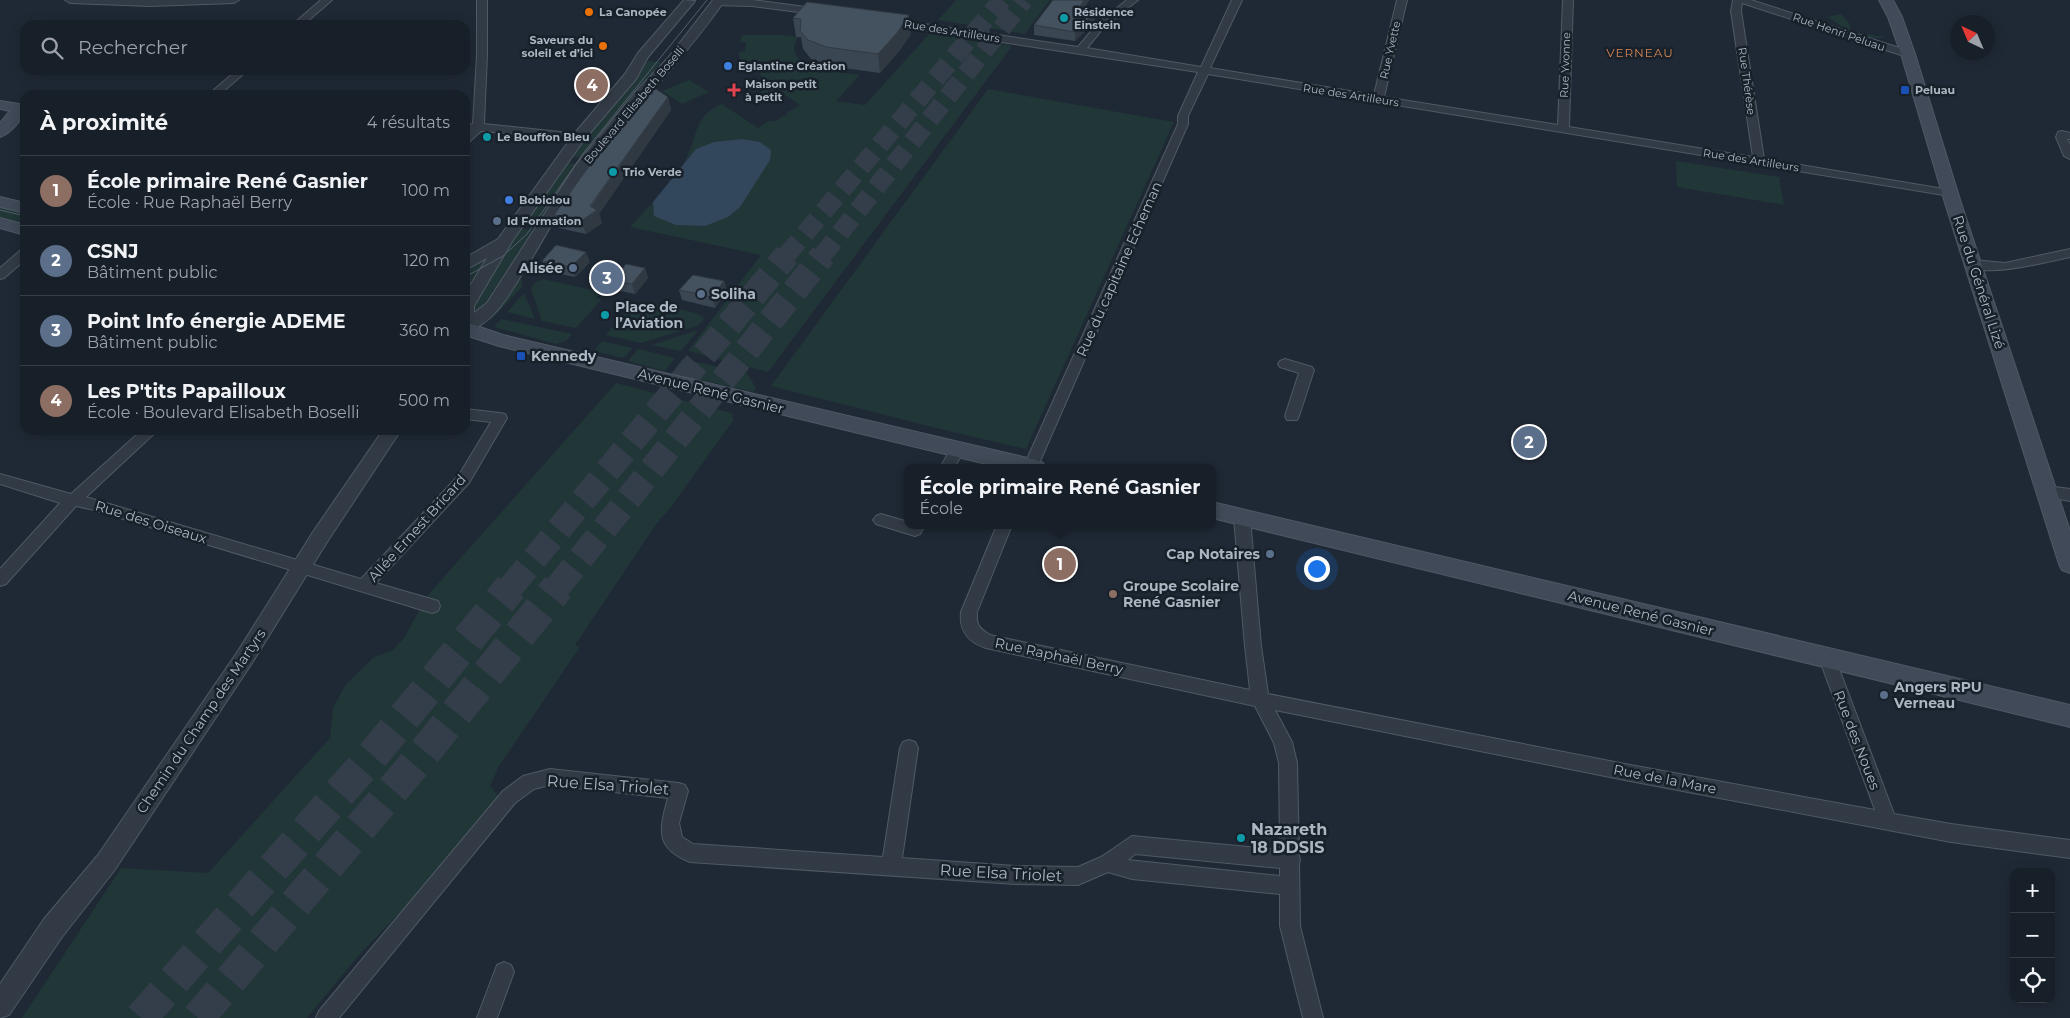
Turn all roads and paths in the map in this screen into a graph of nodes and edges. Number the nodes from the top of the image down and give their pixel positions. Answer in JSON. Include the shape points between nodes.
{"nodes":[{"id":1,"x":70,"y":0,"type":"edge"},
{"id":2,"x":234,"y":0,"type":"edge"},
{"id":3,"x":327,"y":0,"type":"edge"},
{"id":4,"x":482,"y":0,"type":"edge"},
{"id":5,"x":689,"y":0,"type":"edge"},
{"id":6,"x":1132,"y":0,"type":"edge"},
{"id":7,"x":1237,"y":0,"type":"edge"},
{"id":8,"x":1402,"y":0,"type":"edge"},
{"id":9,"x":1568,"y":0,"type":"edge"},
{"id":10,"x":1740,"y":0,"type":"edge"},
{"id":11,"x":1886,"y":0,"type":"edge"},
{"id":12,"x":719,"y":1,"type":"edge"},
{"id":13,"x":748,"y":1,"type":"edge"},
{"id":14,"x":833,"y":14,"type":"edge"},
{"id":15,"x":303,"y":20,"type":"edge"},
{"id":16,"x":881,"y":20,"type":"edge"},
{"id":17,"x":1080,"y":50,"type":"junction"},
{"id":18,"x":1908,"y":54,"type":"junction"},
{"id":19,"x":1205,"y":72,"type":"junction"},
{"id":20,"x":237,"y":75,"type":"edge"},
{"id":21,"x":219,"y":90,"type":"edge"},
{"id":22,"x":1378,"y":100,"type":"junction"},
{"id":23,"x":0,"y":105,"type":"edge"},
{"id":24,"x":20,"y":110,"type":"edge"},
{"id":25,"x":20,"y":111,"type":"edge"},
{"id":26,"x":478,"y":127,"type":"junction"},
{"id":27,"x":470,"y":128,"type":"edge"},
{"id":28,"x":1563,"y":130,"type":"junction"},
{"id":29,"x":0,"y":132,"type":"edge"},
{"id":30,"x":470,"y":135,"type":"edge"},
{"id":31,"x":2070,"y":136,"type":"edge"},
{"id":32,"x":579,"y":137,"type":"junction"},
{"id":33,"x":2070,"y":156,"type":"edge"},
{"id":34,"x":1759,"y":162,"type":"junction"},
{"id":35,"x":1950,"y":193,"type":"junction"},
{"id":36,"x":0,"y":202,"type":"edge"},
{"id":37,"x":20,"y":207,"type":"edge"},
{"id":38,"x":0,"y":223,"type":"edge"},
{"id":39,"x":20,"y":229,"type":"edge"},
{"id":40,"x":506,"y":239,"type":"junction"},
{"id":41,"x":2070,"y":253,"type":"edge"},
{"id":42,"x":20,"y":257,"type":"edge"},
{"id":43,"x":470,"y":262,"type":"edge"},
{"id":44,"x":1973,"y":264,"type":"junction"},
{"id":45,"x":0,"y":275,"type":"edge"},
{"id":46,"x":470,"y":299,"type":"edge"},
{"id":47,"x":470,"y":324,"type":"edge"},
{"id":48,"x":470,"y":330,"type":"edge"},
{"id":49,"x":1285,"y":364,"type":"dead end"},
{"id":50,"x":470,"y":415,"type":"edge"},
{"id":51,"x":1292,"y":416,"type":"dead end"},
{"id":52,"x":145,"y":435,"type":"edge"},
{"id":53,"x":389,"y":435,"type":"edge"},
{"id":54,"x":958,"y":449,"type":"junction"},
{"id":55,"x":949,"y":464,"type":"edge"},
{"id":56,"x":1020,"y":464,"type":"edge"},
{"id":57,"x":1033,"y":464,"type":"edge"},
{"id":58,"x":0,"y":479,"type":"edge"},
{"id":59,"x":2047,"y":492,"type":"junction"},
{"id":60,"x":2070,"y":495,"type":"edge"},
{"id":61,"x":73,"y":500,"type":"junction"},
{"id":62,"x":1216,"y":511,"type":"edge"},
{"id":63,"x":1242,"y":518,"type":"junction"},
{"id":64,"x":881,"y":520,"type":"dead end"},
{"id":65,"x":904,"y":527,"type":"edge"},
{"id":66,"x":1003,"y":529,"type":"edge"},
{"id":67,"x":2070,"y":564,"type":"edge"},
{"id":68,"x":301,"y":568,"type":"junction"},
{"id":69,"x":0,"y":580,"type":"edge"},
{"id":70,"x":365,"y":585,"type":"junction"},
{"id":71,"x":432,"y":606,"type":"dead end"},
{"id":72,"x":1827,"y":658,"type":"junction"},
{"id":73,"x":1262,"y":700,"type":"junction"},
{"id":74,"x":2070,"y":716,"type":"edge"},
{"id":75,"x":908,"y":748,"type":"dead end"},
{"id":76,"x":1888,"y":821,"type":"junction"},
{"id":77,"x":2070,"y":849,"type":"edge"},
{"id":78,"x":1291,"y":860,"type":"junction"},
{"id":79,"x":1108,"y":863,"type":"junction"},
{"id":80,"x":891,"y":867,"type":"junction"},
{"id":81,"x":1291,"y":886,"type":"junction"},
{"id":82,"x":504,"y":972,"type":"dead end"},
{"id":83,"x":0,"y":1006,"type":"edge"},
{"id":84,"x":331,"y":1012,"type":"edge"},
{"id":85,"x":486,"y":1018,"type":"edge"},
{"id":86,"x":1313,"y":1018,"type":"edge"}],
"edges":[{"from":1,"to":2,"type":"street","via":[[150,3]]},
{"from":3,"to":15,"type":"street"},
{"from":4,"to":26,"type":"street"},
{"from":5,"to":12,"type":"street","via":[[703,5]]},
{"from":5,"to":32,"type":"street","name":"Boulevard Elisabeth Boselli"},
{"from":6,"to":17,"type":"street","via":[[1101,25]]},
{"from":7,"to":19,"type":"street","name":"Rue du capitaine Echeman"},
{"from":8,"to":22,"type":"street","name":"Rue Yvette"},
{"from":9,"to":28,"type":"street","name":"Rue Yvonne"},
{"from":10,"to":18,"type":"street","name":"Rue Henri Peluau"},
{"from":10,"to":34,"type":"street","name":"Rue Thérèse","via":[[1736,11]]},
{"from":11,"to":18,"type":"main road","name":"Rue du Général Lizé"},
{"from":12,"to":13,"type":"street"},
{"from":12,"to":47,"type":"street","name":"Boulevard Elisabeth Boselli","via":[[581,168],[492,307]]},
{"from":13,"to":14,"type":"street"},
{"from":16,"to":17,"type":"street","name":"Rue des Artilleurs"},
{"from":17,"to":19,"type":"street","name":"Rue des Artilleurs"},
{"from":18,"to":35,"type":"main road","name":"Rue du Général Lizé"},
{"from":19,"to":22,"type":"street","name":"Rue des Artilleurs"},
{"from":19,"to":57,"type":"street","name":"Rue du capitaine Echeman","via":[[1183,116],[1179,132]]},
{"from":20,"to":21,"type":"street"},
{"from":22,"to":28,"type":"street","name":"Rue des Artilleurs"},
{"from":23,"to":24,"type":"main road"},
{"from":25,"to":29,"type":"main road"},
{"from":26,"to":27,"type":"street"},
{"from":26,"to":30,"type":"street"},
{"from":26,"to":32,"type":"street"},
{"from":28,"to":34,"type":"street","name":"Rue des Artilleurs"},
{"from":31,"to":33,"type":"street","via":[[2062,134],[2061,137]]},
{"from":32,"to":40,"type":"street","name":"Boulevard Elisabeth Boselli"},
{"from":34,"to":35,"type":"street","name":"Rue des Artilleurs"},
{"from":35,"to":44,"type":"main road","name":"Rue du Général Lizé"},
{"from":36,"to":37,"type":"main road"},
{"from":38,"to":39,"type":"main road"},
{"from":40,"to":43,"type":"street","name":"Boulevard Elisabeth Boselli"},
{"from":40,"to":46,"type":"street","name":"Boulevard Elisabeth Boselli"},
{"from":41,"to":44,"type":"street","via":[[2005,267]]},
{"from":42,"to":45,"type":"street"},
{"from":44,"to":59,"type":"main road","name":"Rue du Général Lizé"},
{"from":48,"to":54,"type":"main road","name":"Avenue René Gasnier","via":[[536,349]]},
{"from":49,"to":51,"type":"street","via":[[1307,370]]},
{"from":50,"to":70,"type":"street","name":"Allée Ernest Bricard","via":[[500,418],[464,479]]},
{"from":52,"to":61,"type":"street"},
{"from":53,"to":68,"type":"street","name":"Chemin du Champ des Martyrs"},
{"from":54,"to":55,"type":"street"},
{"from":54,"to":56,"type":"main road","name":"Avenue René Gasnier"},
{"from":58,"to":61,"type":"street","name":"Rue des Oiseaux"},
{"from":59,"to":60,"type":"street"},
{"from":59,"to":67,"type":"main road","name":"Rue du Général Lizé"},
{"from":61,"to":68,"type":"street","name":"Rue des Oiseaux"},
{"from":61,"to":69,"type":"street"},
{"from":62,"to":63,"type":"main road","name":"Avenue René Gasnier"},
{"from":63,"to":72,"type":"main road","name":"Avenue René Gasnier"},
{"from":63,"to":73,"type":"street","via":[[1253,646]]},
{"from":64,"to":65,"type":"street"},
{"from":66,"to":73,"type":"street","name":"Rue Raphaël Berry","via":[[969,612],[968,624],[975,634],[1002,646]]},
{"from":68,"to":70,"type":"street","name":"Allée Ernest Bricard"},
{"from":68,"to":83,"type":"street","name":"Chemin du Champ des Martyrs","via":[[106,863],[53,928]]},
{"from":70,"to":71,"type":"street"},
{"from":72,"to":74,"type":"main road","name":"Avenue René Gasnier"},
{"from":72,"to":76,"type":"street","name":"Rue des Noues"},
{"from":73,"to":76,"type":"street","name":"Rue de la Mare"},
{"from":73,"to":78,"type":"street","via":[[1283,742],[1288,763]]},
{"from":75,"to":80,"type":"street"},
{"from":76,"to":77,"type":"street","name":"Rue de la Mare"},
{"from":78,"to":79,"type":"street","name":"Rue Elsa Triolet","via":[[1132,845]]},
{"from":78,"to":81,"type":"street"},
{"from":79,"to":80,"type":"street","name":"Rue Elsa Triolet","via":[[1078,876]]},
{"from":79,"to":81,"type":"street","via":[[1132,870]]},
{"from":80,"to":84,"type":"street","name":"Rue Elsa Triolet","via":[[690,853],[673,842],[670,823],[679,791],[550,777],[529,782],[509,797]]},
{"from":81,"to":86,"type":"street","via":[[1290,926]]},
{"from":82,"to":85,"type":"street"}]}
